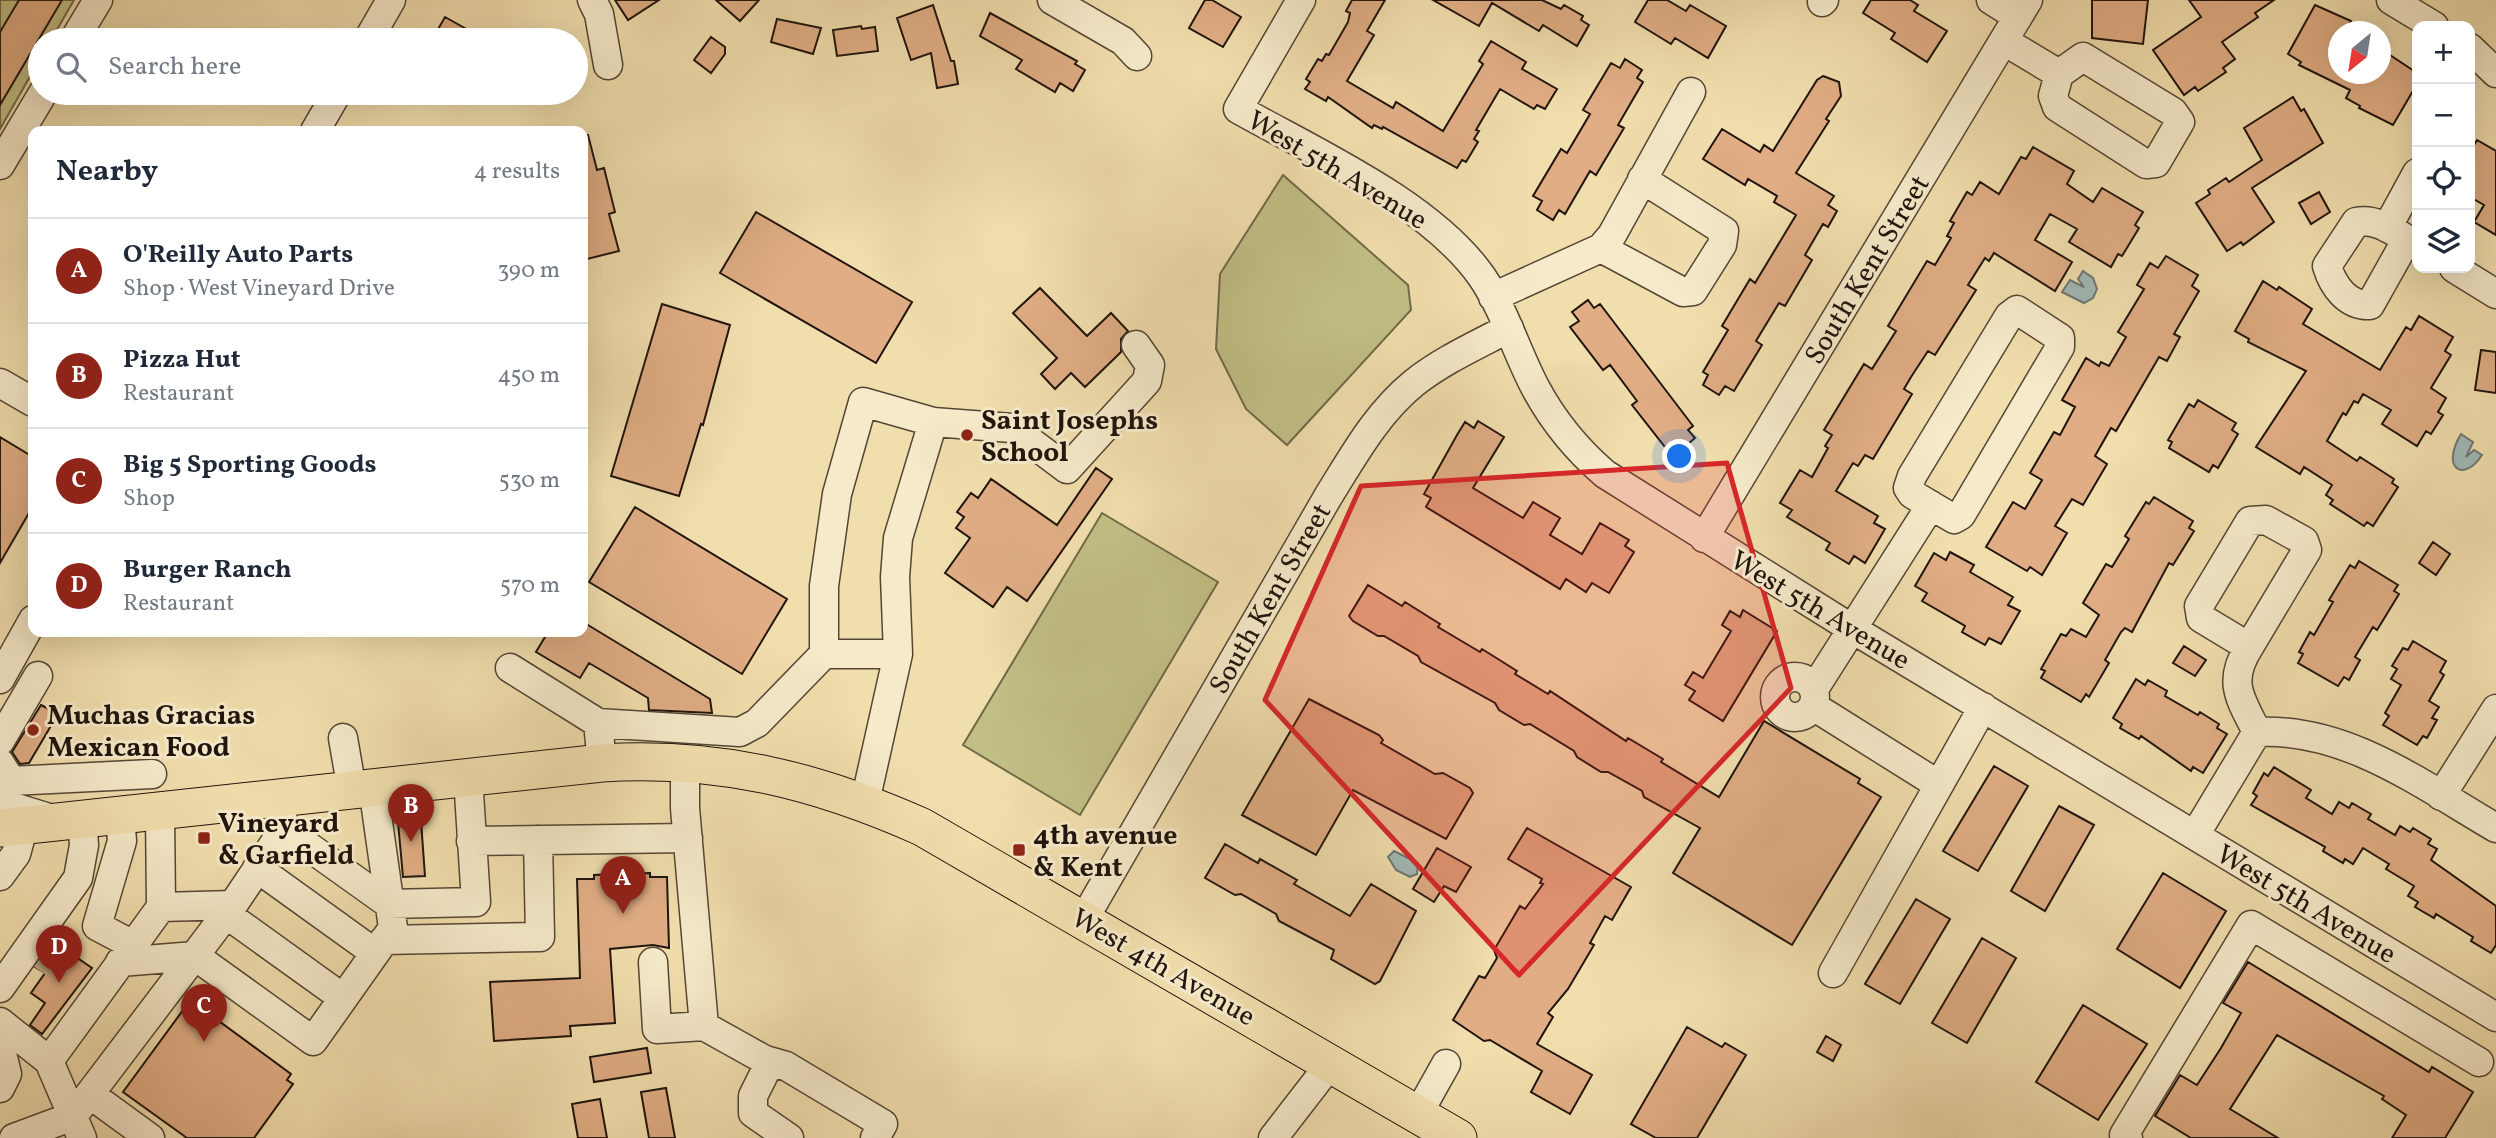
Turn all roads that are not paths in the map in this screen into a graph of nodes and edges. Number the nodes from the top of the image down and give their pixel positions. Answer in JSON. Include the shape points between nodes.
{"nodes":[{"id":1,"x":98,"y":0,"type":"edge"},
{"id":2,"x":391,"y":0,"type":"edge"},
{"id":3,"x":592,"y":0,"type":"edge"},
{"id":4,"x":1052,"y":0,"type":"edge"},
{"id":5,"x":1301,"y":0,"type":"edge"},
{"id":6,"x":1991,"y":0,"type":"edge"},
{"id":7,"x":2391,"y":0,"type":"edge"},
{"id":8,"x":2023,"y":8,"type":"edge"},
{"id":9,"x":2426,"y":21,"type":"edge"},
{"id":10,"x":81,"y":28,"type":"edge"},
{"id":11,"x":375,"y":28,"type":"edge"},
{"id":12,"x":2004,"y":41,"type":"junction"},
{"id":13,"x":1137,"y":56,"type":"dead end"},
{"id":14,"x":608,"y":65,"type":"dead end"},
{"id":15,"x":2059,"y":74,"type":"dead end"},
{"id":16,"x":1691,"y":92,"type":"dead end"},
{"id":17,"x":36,"y":105,"type":"edge"},
{"id":18,"x":330,"y":105,"type":"edge"},
{"id":19,"x":318,"y":126,"type":"edge"},
{"id":20,"x":0,"y":165,"type":"edge"},
{"id":21,"x":1643,"y":180,"type":"junction"},
{"id":22,"x":2412,"y":196,"type":"edge"},
{"id":23,"x":2403,"y":238,"type":"edge"},
{"id":24,"x":1601,"y":248,"type":"junction"},
{"id":25,"x":2462,"y":273,"type":"edge"},
{"id":26,"x":2496,"y":293,"type":"edge"},
{"id":27,"x":1493,"y":297,"type":"junction"},
{"id":28,"x":1509,"y":328,"type":"junction"},
{"id":29,"x":1136,"y":345,"type":"dead end"},
{"id":30,"x":0,"y":383,"type":"edge"},
{"id":31,"x":28,"y":399,"type":"edge"},
{"id":32,"x":933,"y":422,"type":"junction"},
{"id":33,"x":1931,"y":505,"type":"junction"},
{"id":34,"x":1704,"y":538,"type":"junction"},
{"id":35,"x":28,"y":629,"type":"edge"},
{"id":36,"x":1854,"y":630,"type":"junction"},
{"id":37,"x":2249,"y":647,"type":"dead end"},
{"id":38,"x":824,"y":654,"type":"junction"},
{"id":39,"x":898,"y":654,"type":"junction"},
{"id":40,"x":510,"y":668,"type":"dead end"},
{"id":41,"x":38,"y":676,"type":"dead end"},
{"id":42,"x":0,"y":679,"type":"edge"},
{"id":43,"x":1983,"y":707,"type":"junction"},
{"id":44,"x":2496,"y":709,"type":"edge"},
{"id":45,"x":598,"y":723,"type":"junction"},
{"id":46,"x":2257,"y":732,"type":"junction"},
{"id":47,"x":342,"y":738,"type":"dead end"},
{"id":48,"x":0,"y":741,"type":"edge"},
{"id":49,"x":738,"y":750,"type":"junction"},
{"id":50,"x":0,"y":762,"type":"edge"},
{"id":51,"x":602,"y":763,"type":"junction"},
{"id":52,"x":685,"y":763,"type":"junction"},
{"id":53,"x":152,"y":774,"type":"dead end"},
{"id":54,"x":468,"y":777,"type":"junction"},
{"id":55,"x":1940,"y":785,"type":"junction"},
{"id":56,"x":363,"y":789,"type":"junction"},
{"id":57,"x":2441,"y":796,"type":"junction"},
{"id":58,"x":865,"y":802,"type":"junction"},
{"id":59,"x":160,"y":811,"type":"junction"},
{"id":60,"x":282,"y":814,"type":"junction"},
{"id":61,"x":120,"y":815,"type":"junction"},
{"id":62,"x":8,"y":819,"type":"edge"},
{"id":63,"x":72,"y":820,"type":"junction"},
{"id":64,"x":2496,"y":827,"type":"edge"},
{"id":65,"x":2195,"y":835,"type":"junction"},
{"id":66,"x":688,"y":838,"type":"junction"},
{"id":67,"x":538,"y":840,"type":"junction"},
{"id":68,"x":471,"y":841,"type":"junction"},
{"id":69,"x":116,"y":861,"type":"junction"},
{"id":70,"x":159,"y":863,"type":"junction"},
{"id":71,"x":257,"y":867,"type":"junction"},
{"id":72,"x":79,"y":870,"type":"junction"},
{"id":73,"x":0,"y":876,"type":"edge"},
{"id":74,"x":389,"y":904,"type":"junction"},
{"id":75,"x":161,"y":907,"type":"junction"},
{"id":76,"x":230,"y":910,"type":"junction"},
{"id":77,"x":1084,"y":919,"type":"junction"},
{"id":78,"x":2359,"y":934,"type":"junction"},
{"id":79,"x":380,"y":946,"type":"junction"},
{"id":80,"x":126,"y":953,"type":"junction"},
{"id":81,"x":195,"y":956,"type":"junction"},
{"id":82,"x":653,"y":962,"type":"dead end"},
{"id":83,"x":1833,"y":973,"type":"dead end"},
{"id":84,"x":2334,"y":975,"type":"junction"},
{"id":85,"x":0,"y":988,"type":"edge"},
{"id":86,"x":0,"y":998,"type":"edge"},
{"id":87,"x":343,"y":998,"type":"junction"},
{"id":88,"x":2496,"y":1017,"type":"edge"},
{"id":89,"x":0,"y":1022,"type":"edge"},
{"id":90,"x":704,"y":1026,"type":"junction"},
{"id":91,"x":0,"y":1045,"type":"edge"},
{"id":92,"x":49,"y":1061,"type":"junction"},
{"id":93,"x":770,"y":1062,"type":"junction"},
{"id":94,"x":2479,"y":1062,"type":"dead end"},
{"id":95,"x":1331,"y":1063,"type":"junction"},
{"id":96,"x":1446,"y":1064,"type":"dead end"},
{"id":97,"x":0,"y":1088,"type":"edge"},
{"id":98,"x":1418,"y":1114,"type":"junction"},
{"id":99,"x":82,"y":1116,"type":"edge"},
{"id":100,"x":14,"y":1138,"type":"edge"},
{"id":101,"x":150,"y":1138,"type":"edge"},
{"id":102,"x":789,"y":1138,"type":"edge"},
{"id":103,"x":875,"y":1138,"type":"edge"},
{"id":104,"x":1273,"y":1138,"type":"edge"},
{"id":105,"x":1458,"y":1138,"type":"edge"},
{"id":106,"x":2129,"y":1138,"type":"edge"}],
"edges":[{"from":1,"to":10,"type":"street"},
{"from":2,"to":11,"type":"street"},
{"from":3,"to":14,"type":"street"},
{"from":4,"to":13,"type":"street","via":[[1123,41]]},
{"from":5,"to":27,"type":"street","name":"West 5th Avenue","via":[[1238,109],[1425,218],[1465,256]]},
{"from":6,"to":8,"type":"street"},
{"from":7,"to":9,"type":"street"},
{"from":8,"to":12,"type":"street","name":"South Kent Street"},
{"from":12,"to":15,"type":"street"},
{"from":12,"to":34,"type":"street","name":"South Kent Street"},
{"from":16,"to":21,"type":"street"},
{"from":17,"to":20,"type":"street"},
{"from":18,"to":19,"type":"street"},
{"from":21,"to":24,"type":"street"},
{"from":21,"to":24,"type":"street","via":[[1724,231],[1722,245],[1693,290],[1683,292]]},
{"from":22,"to":23,"type":"street"},
{"from":24,"to":27,"type":"street"},
{"from":25,"to":26,"type":"street"},
{"from":27,"to":28,"type":"street","name":"West 5th Avenue"},
{"from":28,"to":34,"type":"street","name":"West 5th Avenue","via":[[1535,387],[1583,454],[1633,494]]},
{"from":28,"to":77,"type":"street","name":"South Kent Street","via":[[1414,383],[1369,432]]},
{"from":29,"to":32,"type":"street","via":[[1150,365],[1147,381],[1067,468],[1012,428]]},
{"from":30,"to":31,"type":"street"},
{"from":32,"to":38,"type":"street","via":[[863,402],[836,494],[824,586]]},
{"from":32,"to":39,"type":"street","via":[[898,538]]},
{"from":33,"to":33,"type":"street","via":[[1908,488],[1912,476],[2008,316],[2017,310],[2060,338],[2060,347],[1961,515],[1954,519]]},
{"from":33,"to":36,"type":"street"},
{"from":34,"to":36,"type":"street","name":"West 5th Avenue"},
{"from":35,"to":42,"type":"street"},
{"from":36,"to":43,"type":"street","name":"West 5th Avenue"},
{"from":36,"to":55,"type":"street","via":[[1814,697]]},
{"from":37,"to":46,"type":"street","via":[[2240,663],[2236,689]]},
{"from":38,"to":39,"type":"street"},
{"from":38,"to":49,"type":"street","via":[[757,723]]},
{"from":39,"to":58,"type":"street"},
{"from":40,"to":45,"type":"street"},
{"from":41,"to":48,"type":"street"},
{"from":43,"to":55,"type":"street"},
{"from":43,"to":65,"type":"street","name":"West 5th Avenue"},
{"from":44,"to":57,"type":"street"},
{"from":45,"to":49,"type":"street"},
{"from":45,"to":51,"type":"street"},
{"from":46,"to":57,"type":"street","via":[[2281,731],[2337,742]]},
{"from":46,"to":65,"type":"street"},
{"from":47,"to":56,"type":"street"},
{"from":49,"to":52,"type":"main road","name":"West 4th Avenue"},
{"from":49,"to":58,"type":"main road","name":"West 4th Avenue","via":[[790,778]]},
{"from":50,"to":53,"type":"street","via":[[11,781]]},
{"from":51,"to":52,"type":"main road","name":"West 4th Avenue"},
{"from":51,"to":54,"type":"main road","name":"West 4th Avenue"},
{"from":52,"to":66,"type":"street"},
{"from":54,"to":56,"type":"main road","name":"West 4th Avenue"},
{"from":54,"to":68,"type":"street"},
{"from":55,"to":83,"type":"street"},
{"from":56,"to":60,"type":"main road","name":"West 4th Avenue"},
{"from":56,"to":74,"type":"street"},
{"from":57,"to":64,"type":"street"},
{"from":58,"to":77,"type":"main road","name":"West 4th Avenue","via":[[932,832]]},
{"from":59,"to":60,"type":"main road","name":"West 4th Avenue"},
{"from":59,"to":61,"type":"main road","name":"West 4th Avenue"},
{"from":59,"to":70,"type":"street"},
{"from":60,"to":71,"type":"street"},
{"from":60,"to":74,"type":"street"},
{"from":61,"to":63,"type":"main road","name":"West 4th Avenue"},
{"from":61,"to":69,"type":"street","via":[[122,841]]},
{"from":62,"to":63,"type":"main road","name":"West 4th Avenue"},
{"from":62,"to":73,"type":"street","via":[[16,854]]},
{"from":63,"to":72,"type":"street"},
{"from":65,"to":78,"type":"street","name":"West 5th Avenue"},
{"from":66,"to":67,"type":"street"},
{"from":66,"to":90,"type":"street"},
{"from":67,"to":68,"type":"street"},
{"from":67,"to":79,"type":"street","via":[[540,937]]},
{"from":68,"to":74,"type":"street","via":[[476,902]]},
{"from":69,"to":70,"type":"street"},
{"from":69,"to":72,"type":"street"},
{"from":69,"to":80,"type":"street","via":[[97,926]]},
{"from":70,"to":75,"type":"street"},
{"from":71,"to":76,"type":"street"},
{"from":71,"to":79,"type":"street"},
{"from":72,"to":85,"type":"street"},
{"from":72,"to":86,"type":"street","via":[[81,905],[16,995]]},
{"from":74,"to":79,"type":"street","via":[[393,928]]},
{"from":75,"to":76,"type":"street"},
{"from":75,"to":80,"type":"street"},
{"from":76,"to":81,"type":"street"},
{"from":76,"to":87,"type":"street"},
{"from":77,"to":95,"type":"main road","name":"West 4th Avenue"},
{"from":78,"to":84,"type":"street"},
{"from":78,"to":88,"type":"street","name":"West 5th Avenue"},
{"from":79,"to":87,"type":"street"},
{"from":80,"to":81,"type":"street"},
{"from":80,"to":92,"type":"street"},
{"from":81,"to":87,"type":"street","via":[[313,1041]]},
{"from":81,"to":99,"type":"street"},
{"from":82,"to":90,"type":"street","via":[[657,1029]]},
{"from":84,"to":94,"type":"street"},
{"from":84,"to":106,"type":"street","via":[[2251,925],[2124,1135]]},
{"from":89,"to":92,"type":"street"},
{"from":90,"to":93,"type":"street"},
{"from":91,"to":97,"type":"street","via":[[7,1074]]},
{"from":92,"to":99,"type":"street"},
{"from":93,"to":102,"type":"street","via":[[753,1096],[753,1113]]},
{"from":93,"to":103,"type":"street","via":[[786,1066],[883,1124]]},
{"from":95,"to":98,"type":"main road","name":"West 4th Avenue"},
{"from":95,"to":104,"type":"street"},
{"from":96,"to":98,"type":"street"},
{"from":98,"to":105,"type":"main road","name":"West 4th Avenue"},
{"from":99,"to":100,"type":"street"},
{"from":99,"to":101,"type":"street"}]}
